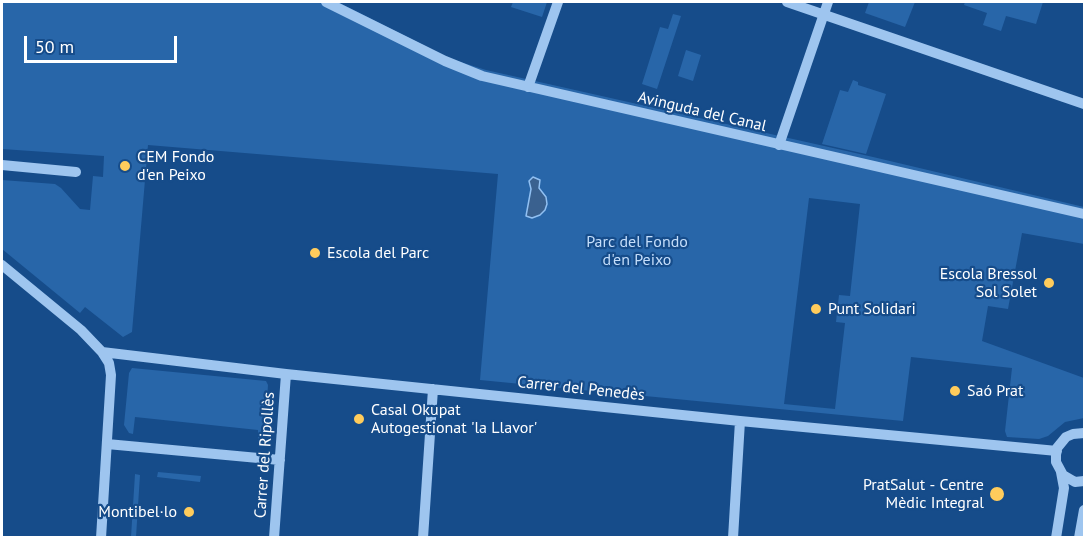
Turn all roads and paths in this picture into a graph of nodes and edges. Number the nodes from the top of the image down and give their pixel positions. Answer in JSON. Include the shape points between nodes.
{"nodes":[{"id":1,"x":326,"y":2,"type":"edge"},
{"id":2,"x":558,"y":2,"type":"edge"},
{"id":3,"x":787,"y":2,"type":"edge"},
{"id":4,"x":828,"y":2,"type":"edge"},
{"id":5,"x":823,"y":14,"type":"junction"},
{"id":6,"x":528,"y":87,"type":"junction"},
{"id":7,"x":1084,"y":104,"type":"edge"},
{"id":8,"x":778,"y":145,"type":"junction"},
{"id":9,"x":2,"y":165,"type":"edge"},
{"id":10,"x":76,"y":172,"type":"dead end"},
{"id":11,"x":1084,"y":214,"type":"edge"},
{"id":12,"x":2,"y":265,"type":"edge"},
{"id":13,"x":102,"y":352,"type":"junction"},
{"id":14,"x":286,"y":374,"type":"junction"},
{"id":15,"x":433,"y":389,"type":"junction"},
{"id":16,"x":740,"y":421,"type":"junction"},
{"id":17,"x":1084,"y":433,"type":"edge"},
{"id":18,"x":107,"y":444,"type":"junction"},
{"id":19,"x":1057,"y":451,"type":"junction"},
{"id":20,"x":280,"y":460,"type":"junction"},
{"id":21,"x":1061,"y":472,"type":"junction"},
{"id":22,"x":1084,"y":481,"type":"edge"},
{"id":23,"x":1084,"y":510,"type":"edge"},
{"id":24,"x":101,"y":537,"type":"edge"},
{"id":25,"x":274,"y":537,"type":"edge"},
{"id":26,"x":423,"y":537,"type":"edge"},
{"id":27,"x":733,"y":537,"type":"edge"},
{"id":28,"x":1056,"y":537,"type":"edge"},
{"id":29,"x":1079,"y":537,"type":"edge"}],
"edges":[{"from":1,"to":6,"type":"street","name":"Avinguda del Canal","via":[[454,65]]},
{"from":2,"to":6,"type":"street"},
{"from":3,"to":5,"type":"street"},
{"from":4,"to":5,"type":"street"},
{"from":5,"to":7,"type":"street"},
{"from":5,"to":8,"type":"street"},
{"from":6,"to":8,"type":"street","name":"Avinguda del Canal"},
{"from":8,"to":11,"type":"street","name":"Avinguda del Canal"},
{"from":9,"to":10,"type":"street"},
{"from":12,"to":13,"type":"street"},
{"from":13,"to":14,"type":"street","name":"Carrer del Penedès"},
{"from":13,"to":18,"type":"street","via":[[111,375]]},
{"from":14,"to":15,"type":"street","name":"Carrer del Penedès"},
{"from":14,"to":20,"type":"street","name":"Carrer del Ripollès"},
{"from":15,"to":16,"type":"street","name":"Carrer del Penedès"},
{"from":15,"to":26,"type":"street"},
{"from":16,"to":19,"type":"street","name":"Carrer del Penedès"},
{"from":16,"to":27,"type":"street"},
{"from":17,"to":19,"type":"street","via":[[1066,437]]},
{"from":18,"to":20,"type":"street"},
{"from":18,"to":24,"type":"street"},
{"from":19,"to":21,"type":"street","via":[[1056,462]]},
{"from":20,"to":25,"type":"street","name":"Carrer del Ripollès"},
{"from":21,"to":22,"type":"street","via":[[1075,482]]},
{"from":21,"to":28,"type":"street","via":[[1063,496]]},
{"from":23,"to":29,"type":"street"}]}
